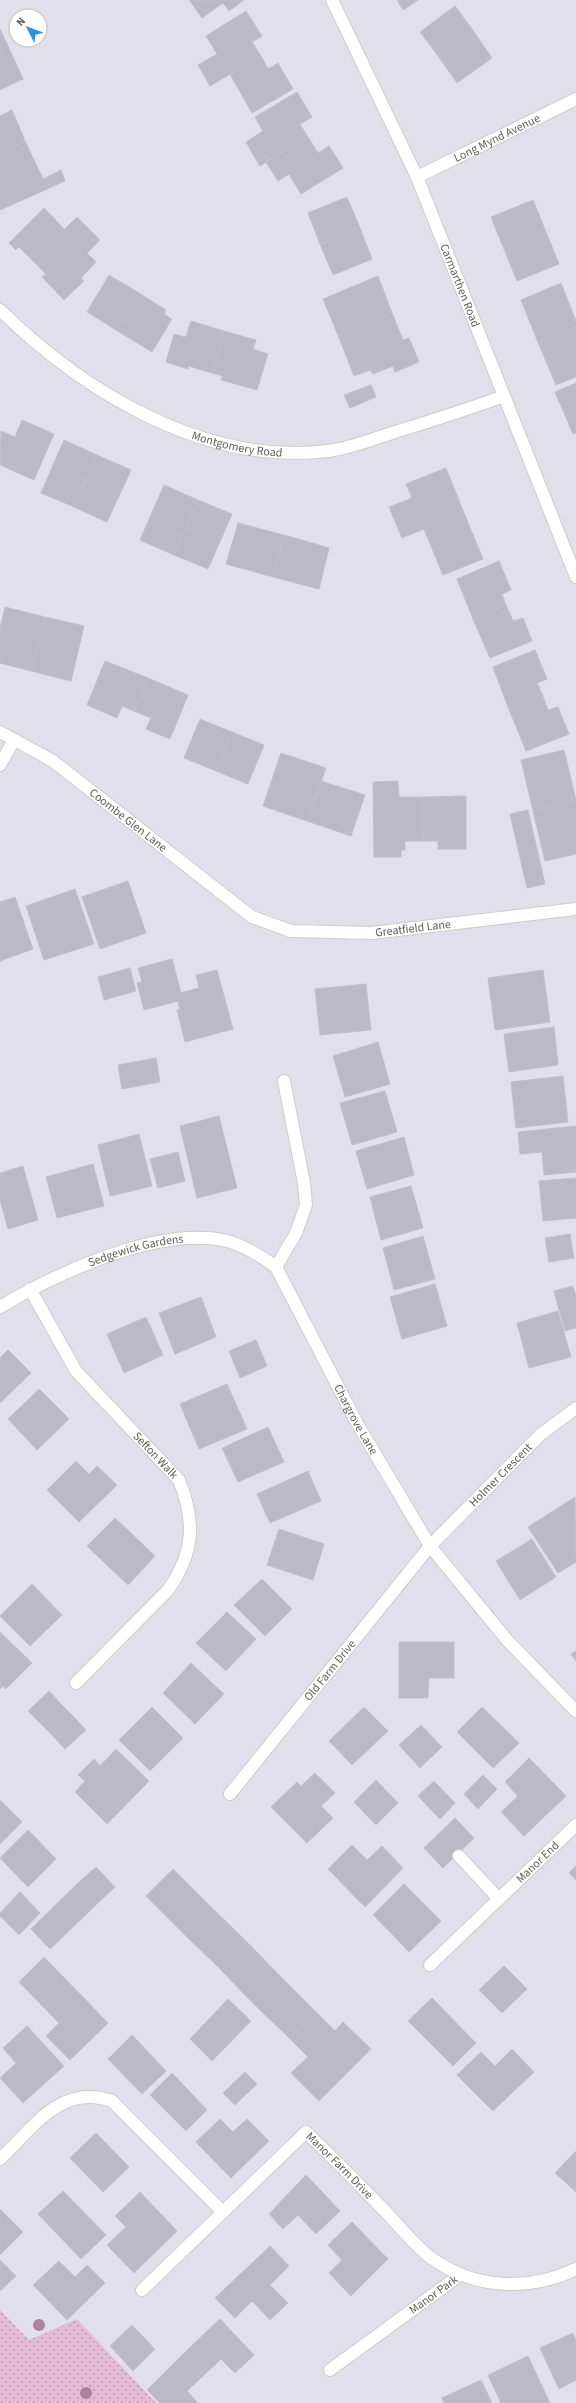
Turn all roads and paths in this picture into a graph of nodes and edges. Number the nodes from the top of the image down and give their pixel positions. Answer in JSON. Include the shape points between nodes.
{"nodes":[{"id":1,"x":332,"y":0,"type":"edge"},
{"id":2,"x":576,"y":98,"type":"edge"},
{"id":3,"x":417,"y":177,"type":"junction"},
{"id":4,"x":0,"y":310,"type":"edge"},
{"id":5,"x":504,"y":396,"type":"junction"},
{"id":6,"x":576,"y":577,"type":"edge"},
{"id":7,"x":0,"y":732,"type":"edge"},
{"id":8,"x":14,"y":740,"type":"junction"},
{"id":9,"x":0,"y":765,"type":"edge"},
{"id":10,"x":576,"y":909,"type":"edge"},
{"id":11,"x":252,"y":916,"type":"joint"},
{"id":12,"x":284,"y":1081,"type":"dead end"},
{"id":13,"x":276,"y":1267,"type":"junction"},
{"id":14,"x":30,"y":1289,"type":"junction"},
{"id":15,"x":0,"y":1307,"type":"edge"},
{"id":16,"x":576,"y":1408,"type":"edge"},
{"id":17,"x":430,"y":1546,"type":"junction"},
{"id":18,"x":76,"y":1683,"type":"dead end"},
{"id":19,"x":576,"y":1711,"type":"edge"},
{"id":20,"x":230,"y":1794,"type":"dead end"},
{"id":21,"x":576,"y":1826,"type":"edge"},
{"id":22,"x":459,"y":1856,"type":"dead end"},
{"id":23,"x":499,"y":1899,"type":"junction"},
{"id":24,"x":430,"y":1965,"type":"dead end"},
{"id":25,"x":0,"y":2159,"type":"edge"},
{"id":26,"x":223,"y":2212,"type":"junction"},
{"id":27,"x":576,"y":2269,"type":"edge"},
{"id":28,"x":460,"y":2275,"type":"junction"},
{"id":29,"x":142,"y":2290,"type":"dead end"},
{"id":30,"x":330,"y":2370,"type":"dead end"}],
"edges":[{"from":1,"to":3,"type":"street","name":"Carmarthen Road"},
{"from":2,"to":3,"type":"street","name":"Long Mynd Avenue"},
{"from":3,"to":5,"type":"street","name":"Carmarthen Road"},
{"from":4,"to":5,"type":"street","name":"Montgomery Road","via":[[49,354],[86,380],[126,404],[197,437],[228,447],[295,454],[330,451],[364,444]]},
{"from":5,"to":6,"type":"street","name":"Carmarthen Road"},
{"from":7,"to":8,"type":"street","name":"Coombe Glen Lane"},
{"from":8,"to":9,"type":"street"},
{"from":8,"to":11,"type":"street","name":"Coombe Glen Lane","via":[[53,761]]},
{"from":10,"to":11,"type":"street","name":"Greatfield Lane","via":[[372,933],[291,931]]},
{"from":12,"to":13,"type":"street","via":[[306,1205],[296,1233]]},
{"from":13,"to":14,"type":"street","name":"Sedgewick Gardens","via":[[247,1248],[228,1241],[189,1238],[121,1252],[75,1268]]},
{"from":13,"to":17,"type":"street","name":"Chargrove Lane","via":[[358,1425]]},
{"from":14,"to":15,"type":"street","name":"Sedgewick Gardens"},
{"from":14,"to":18,"type":"street","name":"Sefton Walk","via":[[76,1371],[180,1480],[191,1519],[186,1558],[168,1590]]},
{"from":16,"to":17,"type":"street","name":"Holmer Crescent","via":[[540,1435]]},
{"from":17,"to":19,"type":"street","name":"Chargrove Lane","via":[[507,1640]]},
{"from":17,"to":20,"type":"street","name":"Old Farm Drive"},
{"from":21,"to":23,"type":"street","name":"Manor End"},
{"from":22,"to":23,"type":"street"},
{"from":23,"to":24,"type":"street","name":"Manor End"},
{"from":25,"to":26,"type":"street","via":[[59,2104],[84,2095],[99,2096],[112,2101]]},
{"from":26,"to":28,"type":"street","name":"Manor Farm Drive","via":[[306,2132],[429,2256]]},
{"from":26,"to":29,"type":"street","name":"Manor Farm Drive"},
{"from":27,"to":28,"type":"street","name":"Manor Park","via":[[542,2282],[514,2285],[486,2283]]},
{"from":28,"to":30,"type":"street","name":"Manor Park"}]}
